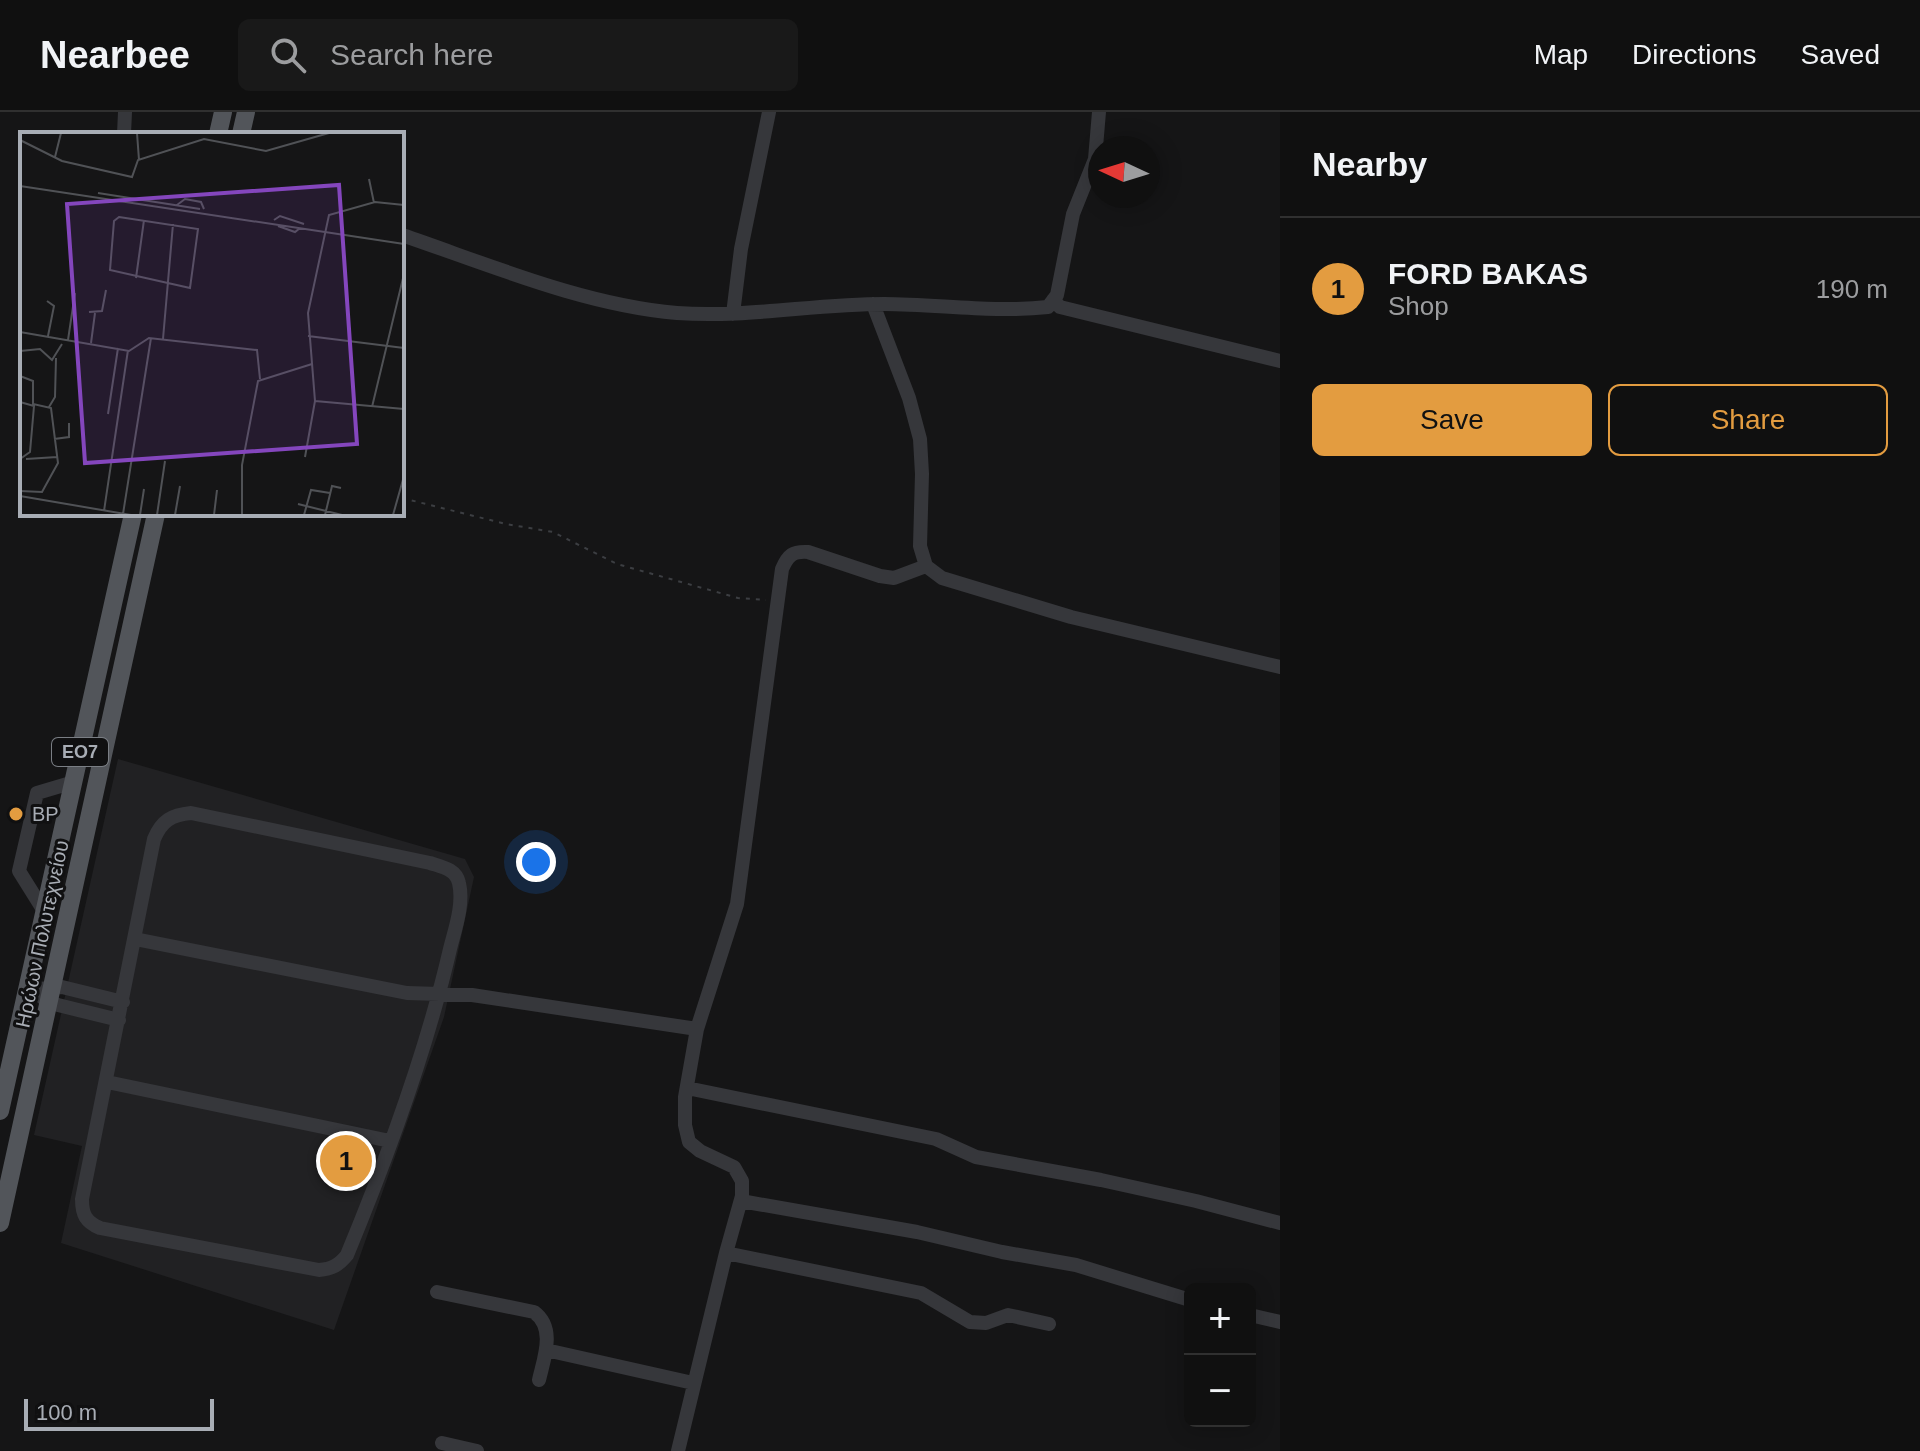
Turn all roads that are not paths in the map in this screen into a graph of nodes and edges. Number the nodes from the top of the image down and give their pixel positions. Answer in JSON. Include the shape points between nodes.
{"nodes":[{"id":1,"x":125,"y":112,"type":"edge"},
{"id":2,"x":223,"y":112,"type":"edge"},
{"id":3,"x":246,"y":112,"type":"edge"},
{"id":4,"x":769,"y":112,"type":"edge"},
{"id":5,"x":1099,"y":112,"type":"edge"},
{"id":6,"x":124,"y":132,"type":"edge"},
{"id":7,"x":218,"y":132,"type":"edge"},
{"id":8,"x":241,"y":132,"type":"edge"},
{"id":9,"x":404,"y":236,"type":"edge"},
{"id":10,"x":1053,"y":300,"type":"junction"},
{"id":11,"x":873,"y":304,"type":"junction"},
{"id":12,"x":733,"y":314,"type":"junction"},
{"id":13,"x":1280,"y":361,"type":"edge"},
{"id":14,"x":133,"y":516,"type":"edge"},
{"id":15,"x":156,"y":516,"type":"edge"},
{"id":16,"x":926,"y":566,"type":"junction"},
{"id":17,"x":1280,"y":667,"type":"edge"},
{"id":18,"x":74,"y":782,"type":"junction"},
{"id":19,"x":44,"y":911,"type":"junction"},
{"id":20,"x":135,"y":939,"type":"junction"},
{"id":21,"x":27,"y":990,"type":"junction"},
{"id":22,"x":439,"y":994,"type":"junction"},
{"id":23,"x":52,"y":995,"type":"junction"},
{"id":24,"x":123,"y":1002,"type":"junction"},
{"id":25,"x":119,"y":1020,"type":"junction"},
{"id":26,"x":697,"y":1029,"type":"junction"},
{"id":27,"x":107,"y":1082,"type":"junction"},
{"id":28,"x":687,"y":1088,"type":"junction"},
{"id":29,"x":0,"y":1111,"type":"edge"},
{"id":30,"x":390,"y":1141,"type":"junction"},
{"id":31,"x":741,"y":1201,"type":"junction"},
{"id":32,"x":0,"y":1223,"type":"edge"},
{"id":33,"x":1280,"y":1223,"type":"edge"},
{"id":34,"x":726,"y":1253,"type":"junction"},
{"id":35,"x":437,"y":1292,"type":"dead end"},
{"id":36,"x":1184,"y":1298,"type":"edge"},
{"id":37,"x":1256,"y":1316,"type":"edge"},
{"id":38,"x":1280,"y":1322,"type":"edge"},
{"id":39,"x":1049,"y":1324,"type":"dead end"},
{"id":40,"x":546,"y":1350,"type":"junction"},
{"id":41,"x":539,"y":1380,"type":"dead end"},
{"id":42,"x":693,"y":1383,"type":"junction"},
{"id":43,"x":442,"y":1443,"type":"dead end"},
{"id":44,"x":477,"y":1451,"type":"edge"},
{"id":45,"x":678,"y":1451,"type":"edge"}],
"edges":[{"from":1,"to":6,"type":"street"},
{"from":2,"to":7,"type":"main road"},
{"from":3,"to":8,"type":"main road"},
{"from":4,"to":12,"type":"street"},
{"from":5,"to":10,"type":"street","via":[[1095,159],[1073,214]]},
{"from":9,"to":12,"type":"street","via":[[620,305]]},
{"from":10,"to":11,"type":"street","via":[[1048,307],[1023,310]]},
{"from":10,"to":13,"type":"street","via":[[1060,307]]},
{"from":11,"to":12,"type":"street"},
{"from":11,"to":16,"type":"street","via":[[920,439],[920,542]]},
{"from":14,"to":18,"type":"main road","name":"Ηρώων Πολυτεχνείου","number":"ΕΟ7"},
{"from":15,"to":23,"type":"main road","name":"Ηρώων Πολυτεχνείου","number":"ΕΟ7"},
{"from":16,"to":17,"type":"street","via":[[942,578],[1071,617]]},
{"from":16,"to":26,"type":"street","via":[[894,578],[808,552],[787,557],[737,904]]},
{"from":18,"to":19,"type":"main road","name":"Ηρώων Πολυτεχνείου","number":"ΕΟ7"},
{"from":18,"to":19,"type":"street","via":[[37,793],[19,871]]},
{"from":19,"to":21,"type":"main road","name":"Ηρώων Πολυτεχνείου","number":"ΕΟ7"},
{"from":20,"to":22,"type":"street","via":[[407,993]]},
{"from":20,"to":22,"type":"street","via":[[159,827],[178,814],[191,813],[451,871],[459,884],[459,905]]},
{"from":20,"to":24,"type":"street"},
{"from":21,"to":23,"type":"street"},
{"from":21,"to":29,"type":"main road","name":"Ηρώων Πολυτεχνείου","number":"ΕΟ7"},
{"from":22,"to":26,"type":"street"},
{"from":22,"to":30,"type":"street"},
{"from":23,"to":24,"type":"street"},
{"from":23,"to":25,"type":"street"},
{"from":23,"to":32,"type":"main road","name":"Ηρώων Πολυτεχνείου","number":"ΕΟ7"},
{"from":24,"to":25,"type":"street"},
{"from":25,"to":27,"type":"street"},
{"from":26,"to":28,"type":"street"},
{"from":27,"to":30,"type":"street"},
{"from":27,"to":30,"type":"street","via":[[82,1199],[82,1213],[100,1228],[330,1269],[347,1255]]},
{"from":28,"to":31,"type":"street","via":[[689,1142],[734,1167],[742,1181]]},
{"from":28,"to":33,"type":"street","via":[[936,1139],[976,1157],[1115,1183]]},
{"from":31,"to":34,"type":"street"},
{"from":31,"to":36,"type":"street","via":[[1076,1265]]},
{"from":34,"to":39,"type":"street","via":[[921,1293],[970,1322],[1008,1315]]},
{"from":34,"to":42,"type":"street"},
{"from":35,"to":40,"type":"street","via":[[534,1312],[544,1323]]},
{"from":37,"to":38,"type":"street"},
{"from":40,"to":41,"type":"street"},
{"from":40,"to":42,"type":"street"},
{"from":42,"to":45,"type":"street"},
{"from":43,"to":44,"type":"street"}]}
